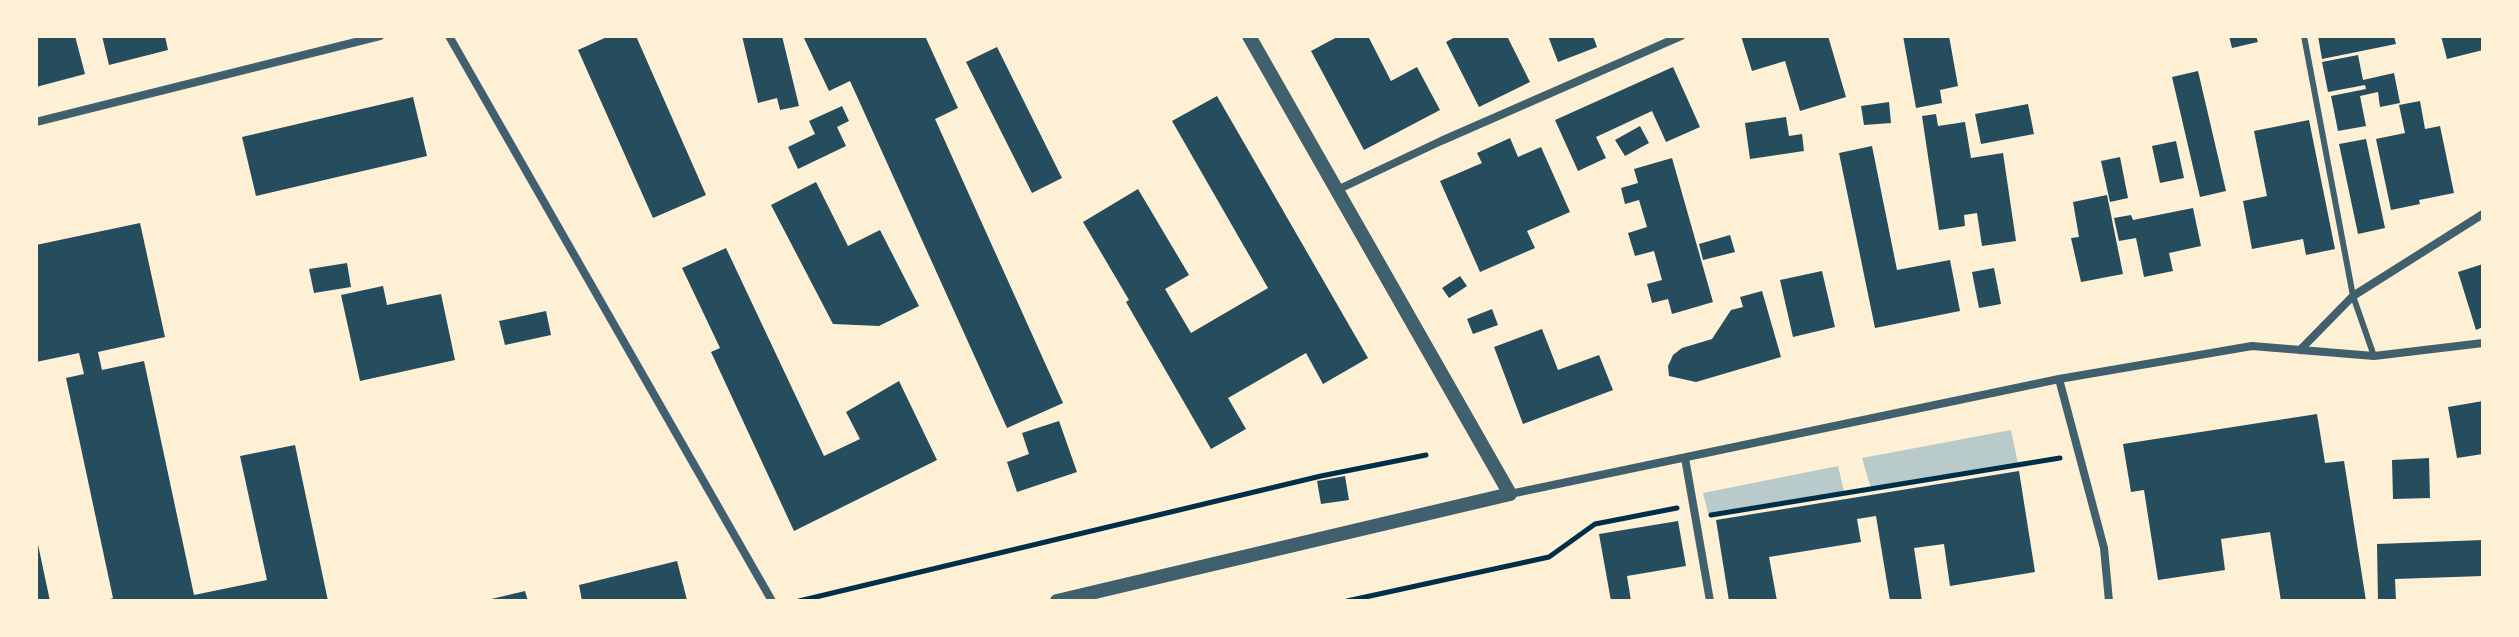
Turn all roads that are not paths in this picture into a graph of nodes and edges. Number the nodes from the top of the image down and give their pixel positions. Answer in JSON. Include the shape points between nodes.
{"nodes":[{"id":1,"x":380,"y":36,"type":"edge"},
{"id":2,"x":449,"y":36,"type":"edge"},
{"id":3,"x":1249,"y":36,"type":"edge"},
{"id":4,"x":1681,"y":36,"type":"edge"},
{"id":5,"x":2304,"y":36,"type":"edge"},
{"id":6,"x":36,"y":122,"type":"edge"},
{"id":7,"x":1337,"y":190,"type":"junction"},
{"id":8,"x":2483,"y":214,"type":"edge"},
{"id":9,"x":2353,"y":296,"type":"junction"},
{"id":10,"x":2483,"y":343,"type":"edge"},
{"id":11,"x":2300,"y":350,"type":"junction"},
{"id":12,"x":2374,"y":356,"type":"junction"},
{"id":13,"x":2059,"y":379,"type":"junction"},
{"id":14,"x":1685,"y":458,"type":"junction"},
{"id":15,"x":1510,"y":494,"type":"junction"},
{"id":16,"x":772,"y":601,"type":"edge"},
{"id":17,"x":1057,"y":601,"type":"edge"},
{"id":18,"x":1710,"y":601,"type":"edge"},
{"id":19,"x":2109,"y":601,"type":"edge"}],
"edges":[{"from":1,"to":6,"type":"street"},
{"from":2,"to":16,"type":"street"},
{"from":3,"to":7,"type":"street"},
{"from":4,"to":7,"type":"street"},
{"from":5,"to":9,"type":"lane"},
{"from":7,"to":15,"type":"street"},
{"from":8,"to":9,"type":"street"},
{"from":9,"to":11,"type":"street"},
{"from":9,"to":12,"type":"lane"},
{"from":10,"to":12,"type":"street"},
{"from":11,"to":12,"type":"street"},
{"from":11,"to":13,"type":"street","via":[[2252,346]]},
{"from":13,"to":14,"type":"street"},
{"from":13,"to":19,"type":"street","via":[[2104,548]]},
{"from":14,"to":15,"type":"street"},
{"from":14,"to":18,"type":"street"},
{"from":15,"to":17,"type":"street"}]}
